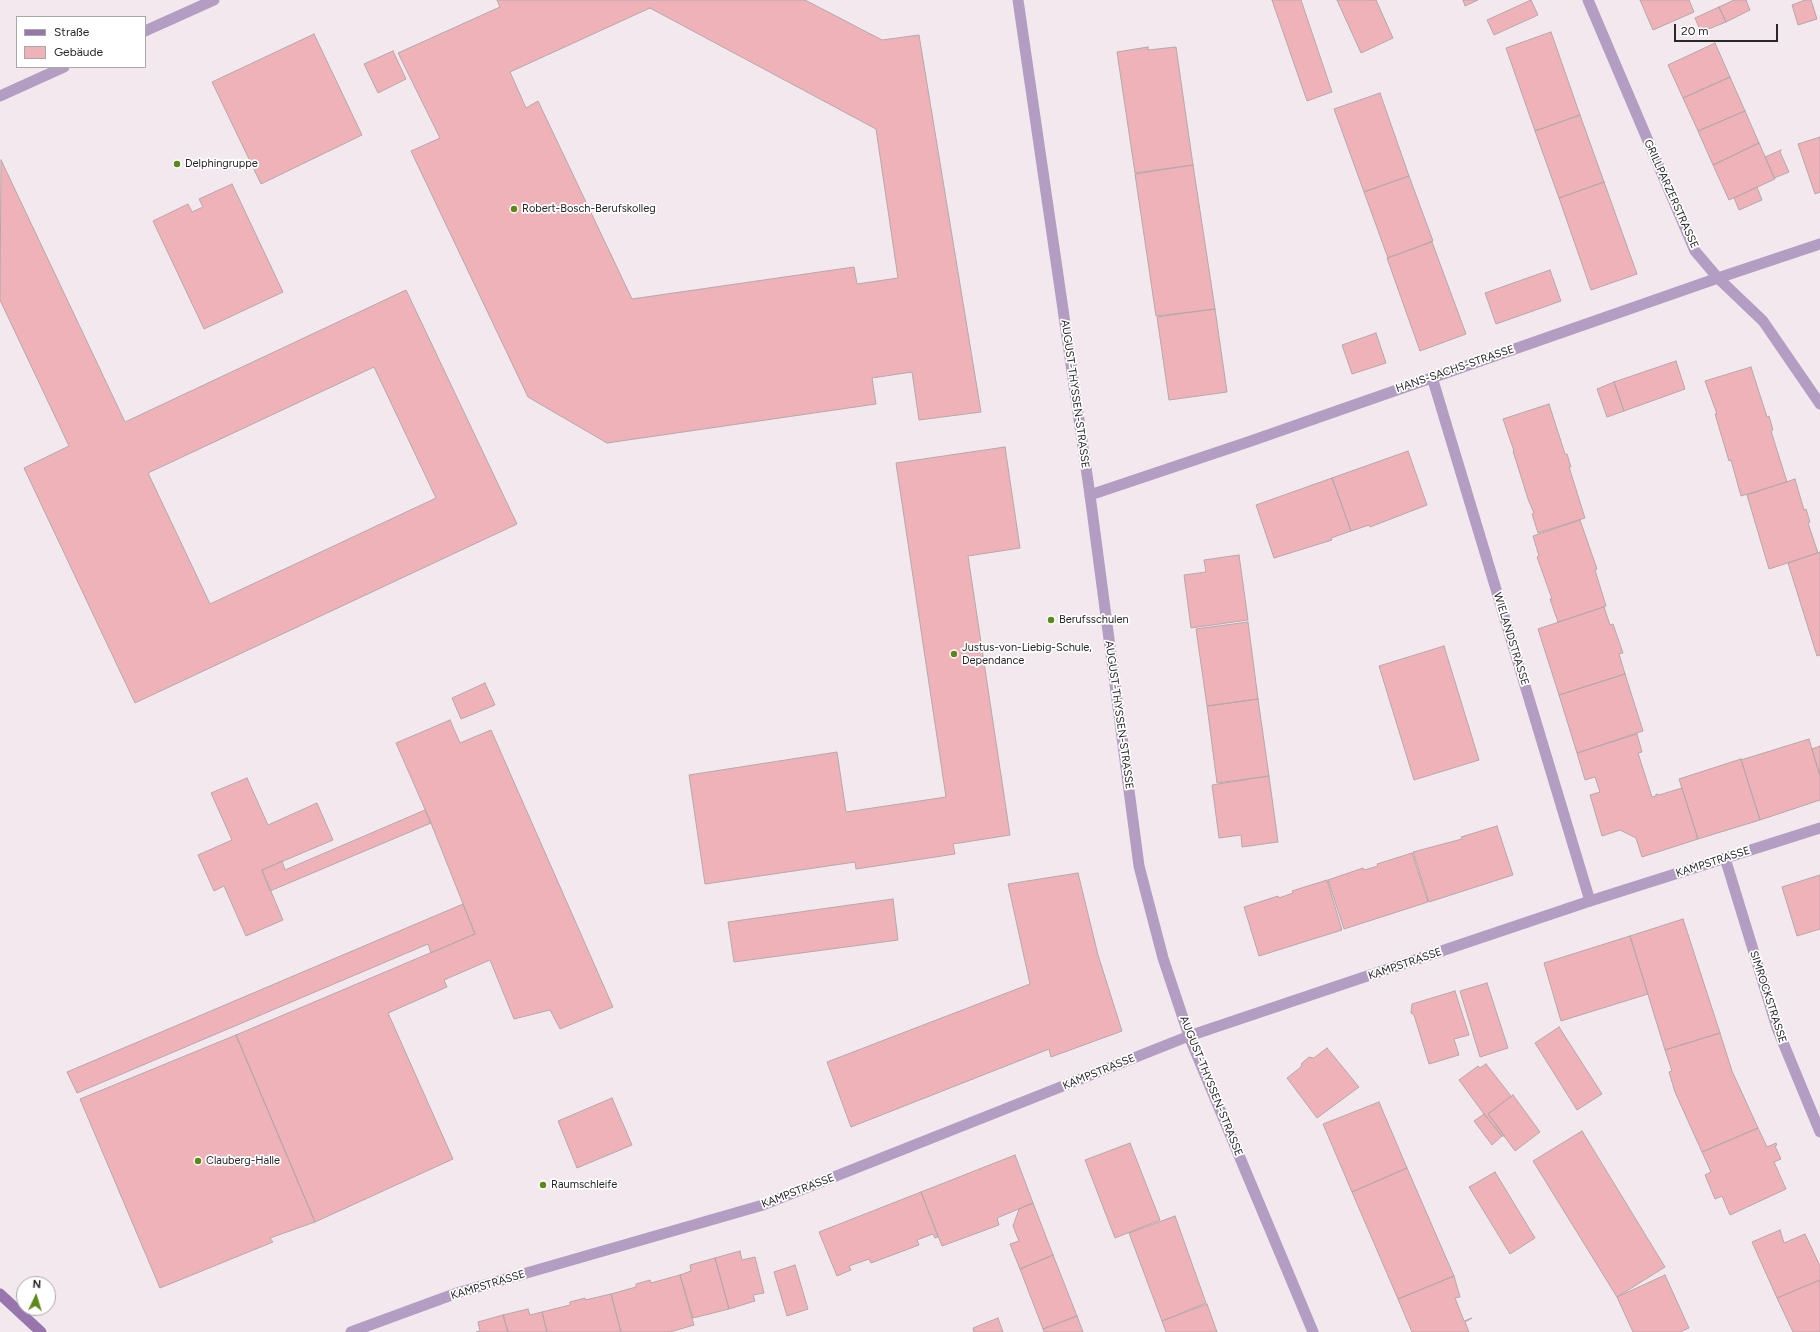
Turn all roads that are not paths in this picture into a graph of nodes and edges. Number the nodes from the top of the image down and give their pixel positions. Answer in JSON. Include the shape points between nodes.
{"nodes":[{"id":1,"x":214,"y":0,"type":"edge"},
{"id":2,"x":1018,"y":0,"type":"edge"},
{"id":3,"x":1588,"y":0,"type":"edge"},
{"id":4,"x":146,"y":31,"type":"edge"},
{"id":5,"x":62,"y":68,"type":"edge"},
{"id":6,"x":0,"y":96,"type":"edge"},
{"id":7,"x":1820,"y":244,"type":"edge"},
{"id":8,"x":1718,"y":278,"type":"junction"},
{"id":9,"x":1432,"y":377,"type":"junction"},
{"id":10,"x":1820,"y":404,"type":"edge"},
{"id":11,"x":1090,"y":496,"type":"junction"},
{"id":12,"x":1820,"y":828,"type":"edge"},
{"id":13,"x":1725,"y":858,"type":"junction"},
{"id":14,"x":1590,"y":901,"type":"junction"},
{"id":15,"x":1189,"y":1036,"type":"junction"},
{"id":16,"x":1820,"y":1132,"type":"edge"},
{"id":17,"x":0,"y":1294,"type":"edge"},
{"id":18,"x":382,"y":1321,"type":"junction"},
{"id":19,"x":41,"y":1332,"type":"edge"},
{"id":20,"x":351,"y":1332,"type":"edge"},
{"id":21,"x":368,"y":1332,"type":"edge"},
{"id":22,"x":1313,"y":1332,"type":"edge"}],
"edges":[{"from":1,"to":4,"type":"street"},
{"from":2,"to":11,"type":"street","name":"AUGUST-THYSSEN-STRASSE"},
{"from":3,"to":8,"type":"street","name":"GRILLPARZERSTRASSE","via":[[1696,251]]},
{"from":5,"to":6,"type":"street"},
{"from":7,"to":8,"type":"street","name":"HANS-SACHS-STRASSE"},
{"from":8,"to":9,"type":"street","name":"HANS-SACHS-STRASSE"},
{"from":8,"to":10,"type":"street","name":"GRILLPARZERSTRASSE","via":[[1763,321]]},
{"from":9,"to":11,"type":"street","name":"HANS-SACHS-STRASSE"},
{"from":9,"to":14,"type":"street","name":"WIELANDSTRASSE"},
{"from":11,"to":15,"type":"street","name":"AUGUST-THYSSEN-STRASSE","via":[[1139,866],[1163,958]]},
{"from":12,"to":13,"type":"street","name":"KAMPSTRASSE"},
{"from":13,"to":14,"type":"street","name":"KAMPSTRASSE"},
{"from":13,"to":16,"type":"street","name":"SIMROCKSTRASSE","via":[[1777,1028]]},
{"from":14,"to":15,"type":"street","name":"KAMPSTRASSE"},
{"from":15,"to":18,"type":"street","name":"KAMPSTRASSE","via":[[763,1205],[457,1293]]},
{"from":15,"to":22,"type":"street","name":"AUGUST-THYSSEN-STRASSE"},
{"from":17,"to":19,"type":"main road"},
{"from":18,"to":20,"type":"street","name":"KAMPSTRASSE"},
{"from":18,"to":21,"type":"street","name":"KAMPSTRASSE"}]}
